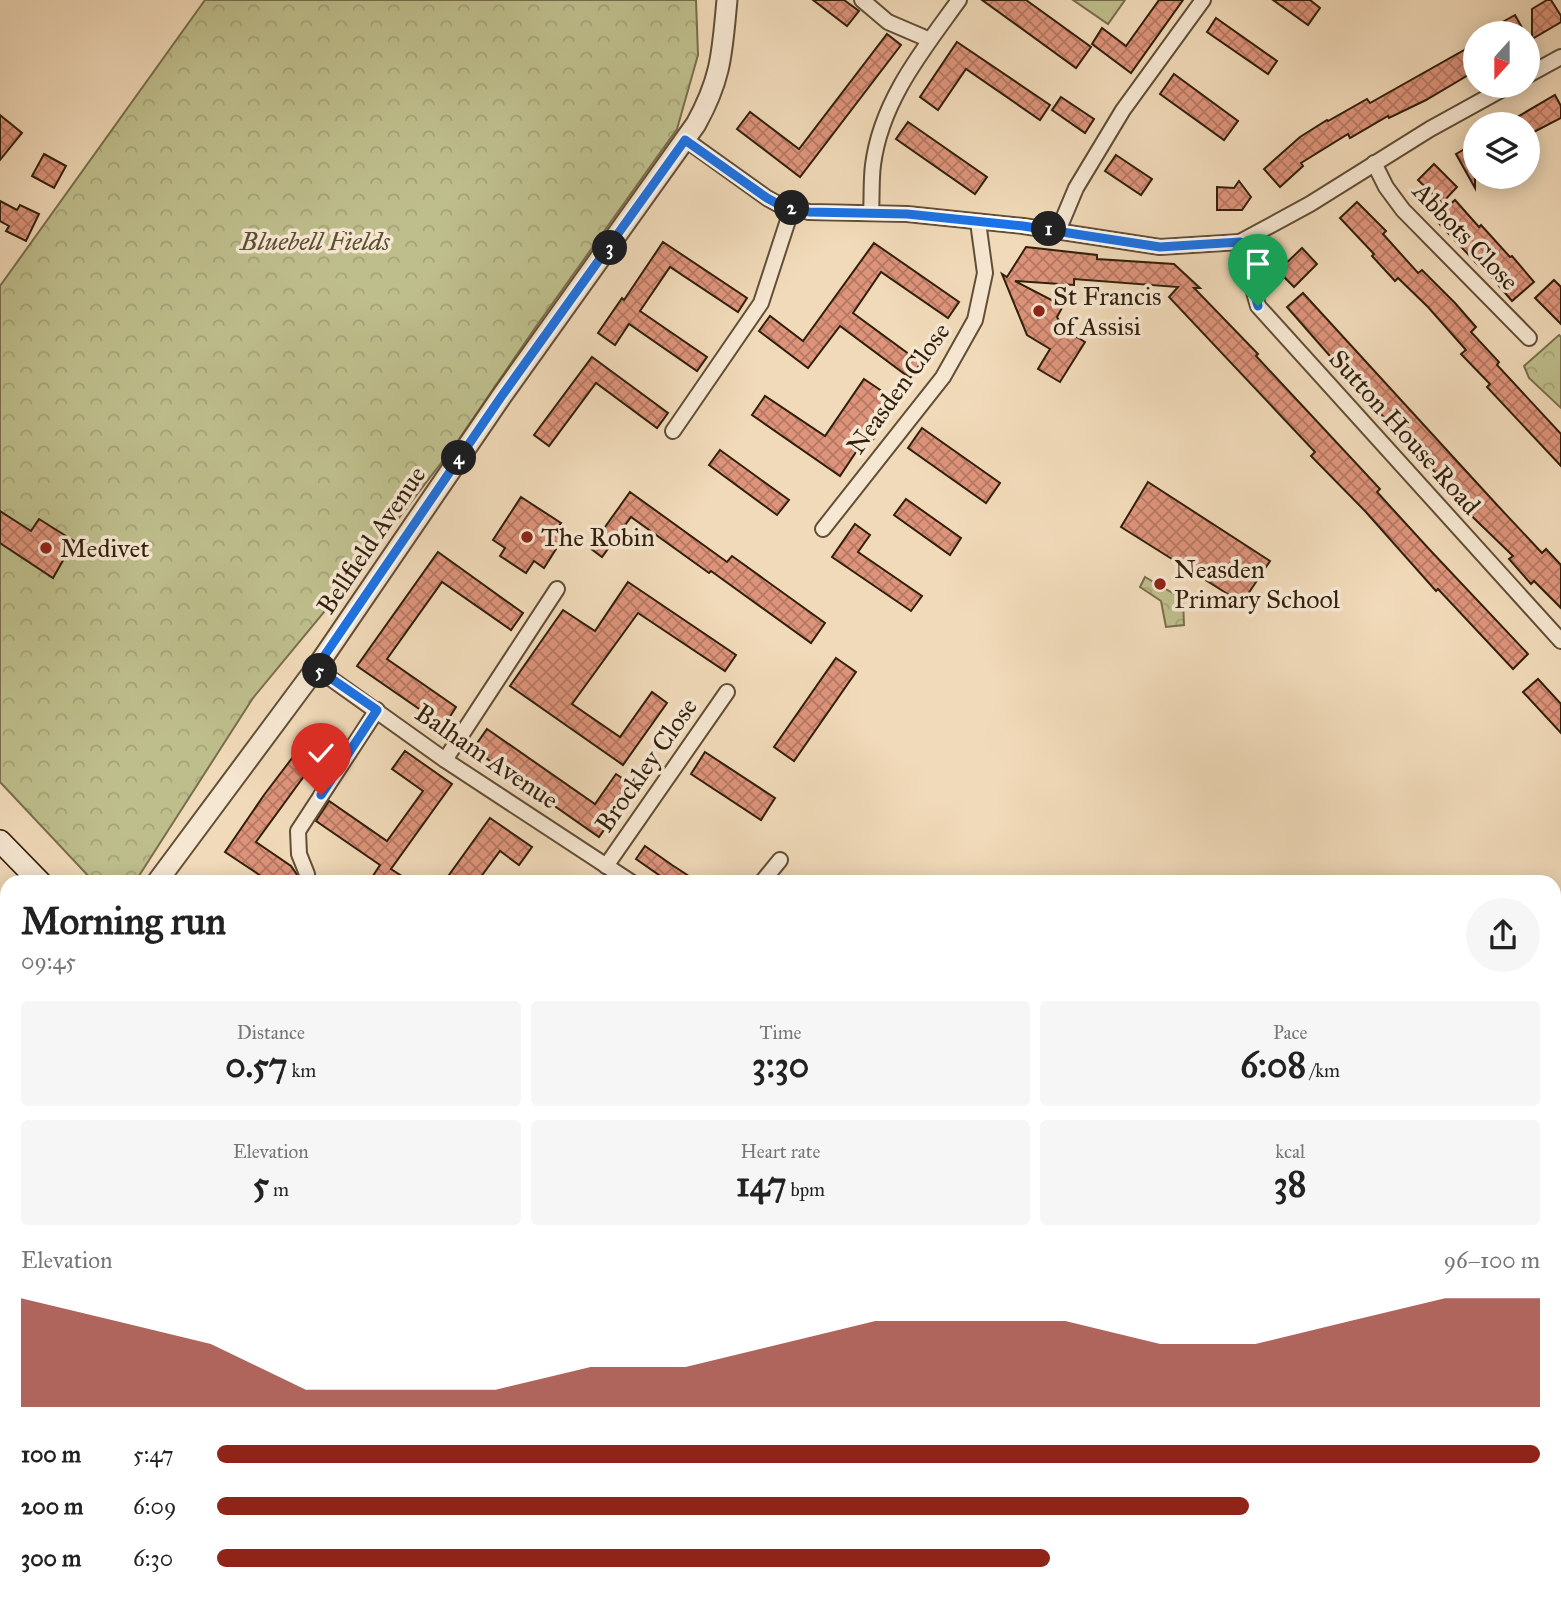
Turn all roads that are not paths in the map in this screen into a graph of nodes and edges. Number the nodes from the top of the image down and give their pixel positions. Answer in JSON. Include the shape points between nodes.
{"nodes":[{"id":1,"x":727,"y":0,"type":"edge"},
{"id":2,"x":862,"y":0,"type":"edge"},
{"id":3,"x":959,"y":0,"type":"edge"},
{"id":4,"x":1203,"y":0,"type":"edge"},
{"id":5,"x":930,"y":40,"type":"junction"},
{"id":6,"x":1561,"y":57,"type":"edge"},
{"id":7,"x":1540,"y":68,"type":"edge"},
{"id":8,"x":1487,"y":98,"type":"edge"},
{"id":9,"x":685,"y":140,"type":"junction"},
{"id":10,"x":1374,"y":163,"type":"junction"},
{"id":11,"x":792,"y":208,"type":"junction"},
{"id":12,"x":871,"y":214,"type":"junction"},
{"id":13,"x":978,"y":222,"type":"junction"},
{"id":14,"x":1058,"y":230,"type":"junction"},
{"id":15,"x":1240,"y":242,"type":"junction"},
{"id":16,"x":1530,"y":338,"type":"dead end"},
{"id":17,"x":673,"y":431,"type":"dead end"},
{"id":18,"x":823,"y":529,"type":"dead end"},
{"id":19,"x":557,"y":589,"type":"dead end"},
{"id":20,"x":1561,"y":641,"type":"edge"},
{"id":21,"x":316,"y":668,"type":"junction"},
{"id":22,"x":727,"y":692,"type":"dead end"},
{"id":23,"x":377,"y":710,"type":"junction"},
{"id":24,"x":445,"y":760,"type":"junction"},
{"id":25,"x":0,"y":841,"type":"edge"},
{"id":26,"x":780,"y":860,"type":"dead end"},
{"id":27,"x":606,"y":866,"type":"junction"},
{"id":28,"x":307,"y":874,"type":"dead end"},
{"id":29,"x":33,"y":875,"type":"edge"},
{"id":30,"x":162,"y":875,"type":"edge"},
{"id":31,"x":620,"y":875,"type":"edge"},
{"id":32,"x":768,"y":875,"type":"edge"}],
"edges":[{"from":1,"to":9,"type":"street","name":"Bellfield Avenue","via":[[715,86]]},
{"from":2,"to":5,"type":"street","via":[[888,22]]},
{"from":3,"to":5,"type":"street"},
{"from":4,"to":14,"type":"street","via":[[1122,110],[1076,188]]},
{"from":5,"to":12,"type":"street","via":[[900,85],[879,138]]},
{"from":6,"to":7,"type":"street"},
{"from":8,"to":10,"type":"street"},
{"from":9,"to":11,"type":"street","via":[[767,198]]},
{"from":9,"to":21,"type":"street","name":"Bellfield Avenue","via":[[493,408]]},
{"from":10,"to":15,"type":"street"},
{"from":10,"to":16,"type":"street","name":"Abbots Close","via":[[1403,210]]},
{"from":11,"to":12,"type":"street"},
{"from":11,"to":17,"type":"street","via":[[761,303]]},
{"from":12,"to":13,"type":"street"},
{"from":13,"to":14,"type":"street"},
{"from":13,"to":18,"type":"street","name":"Neasden Close","via":[[985,273],[975,320],[943,377]]},
{"from":14,"to":15,"type":"street","via":[[1160,247]]},
{"from":15,"to":20,"type":"street","name":"Sutton House Road","via":[[1258,306]]},
{"from":19,"to":24,"type":"street"},
{"from":21,"to":23,"type":"street","name":"Balham Avenue"},
{"from":21,"to":30,"type":"street","name":"Bellfield Avenue"},
{"from":22,"to":27,"type":"street","name":"Brockley Close"},
{"from":23,"to":24,"type":"street","name":"Balham Avenue"},
{"from":23,"to":28,"type":"street","via":[[298,831],[299,854]]},
{"from":24,"to":27,"type":"street","name":"Balham Avenue"},
{"from":25,"to":29,"type":"main road"},
{"from":26,"to":32,"type":"street"},
{"from":27,"to":31,"type":"street","name":"Balham Avenue"}]}
